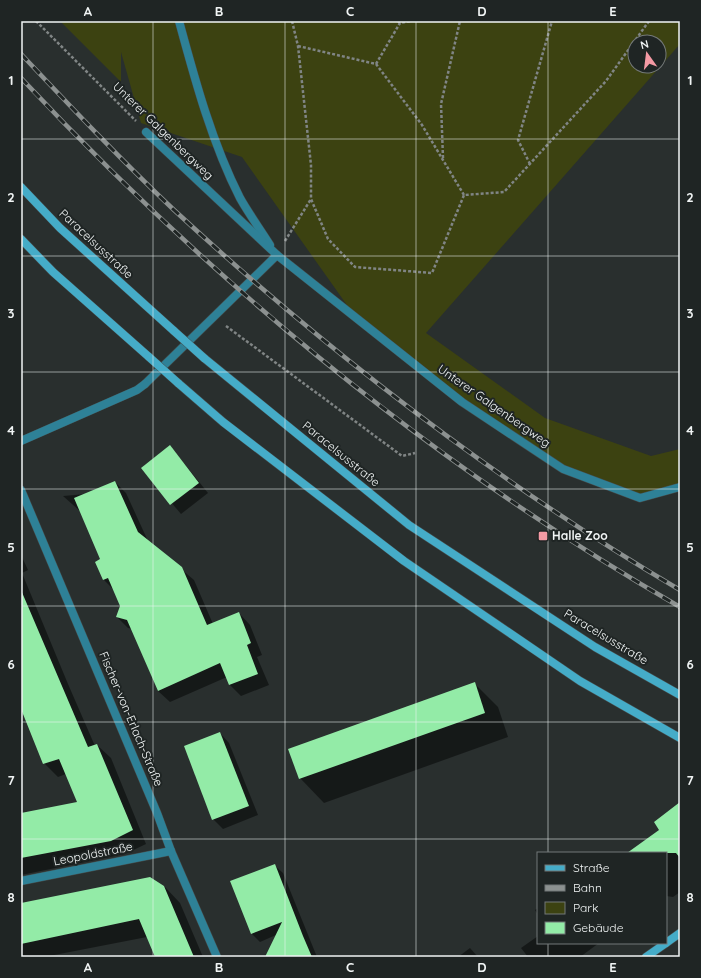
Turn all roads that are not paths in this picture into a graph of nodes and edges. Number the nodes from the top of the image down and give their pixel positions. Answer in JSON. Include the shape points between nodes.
{"nodes":[{"id":1,"x":179,"y":21,"type":"edge"},
{"id":2,"x":146,"y":132,"type":"road end"},
{"id":3,"x":21,"y":187,"type":"edge"},
{"id":4,"x":21,"y":239,"type":"edge"},
{"id":5,"x":277,"y":256,"type":"junction"},
{"id":6,"x":21,"y":441,"type":"edge"},
{"id":7,"x":680,"y":487,"type":"edge"},
{"id":8,"x":21,"y":490,"type":"edge"},
{"id":9,"x":680,"y":695,"type":"edge"},
{"id":10,"x":680,"y":738,"type":"edge"},
{"id":11,"x":171,"y":851,"type":"junction"},
{"id":12,"x":21,"y":881,"type":"edge"},
{"id":13,"x":680,"y":933,"type":"edge"},
{"id":14,"x":667,"y":942,"type":"edge"},
{"id":15,"x":665,"y":944,"type":"edge"},
{"id":16,"x":217,"y":957,"type":"edge"},
{"id":17,"x":646,"y":957,"type":"edge"}],
"edges":[{"from":1,"to":5,"type":"street","name":"Unterer Galgenbergweg","via":[[219,150],[240,198]]},
{"from":2,"to":5,"type":"street","name":"Unterer Galgenbergweg"},
{"from":3,"to":9,"type":"main road","name":"Paracelsusstraße","bridge":true,"via":[[60,228],[174,332],[409,525],[595,647]]},
{"from":4,"to":10,"type":"main road","bridge":true,"via":[[53,272],[223,422],[404,562],[580,681]]},
{"from":5,"to":6,"type":"street","via":[[137,390]]},
{"from":5,"to":7,"type":"street","name":"Unterer Galgenbergweg","via":[[462,402],[563,468],[640,498]]},
{"from":8,"to":11,"type":"street","name":"Fischer-von-Erlach-Straße","via":[[158,813]]},
{"from":11,"to":12,"type":"street","name":"Leopoldstraße"},
{"from":11,"to":16,"type":"street","name":"Fischer-von-Erlach-Straße"},
{"from":13,"to":14,"type":"main road"},
{"from":15,"to":17,"type":"main road"}]}
